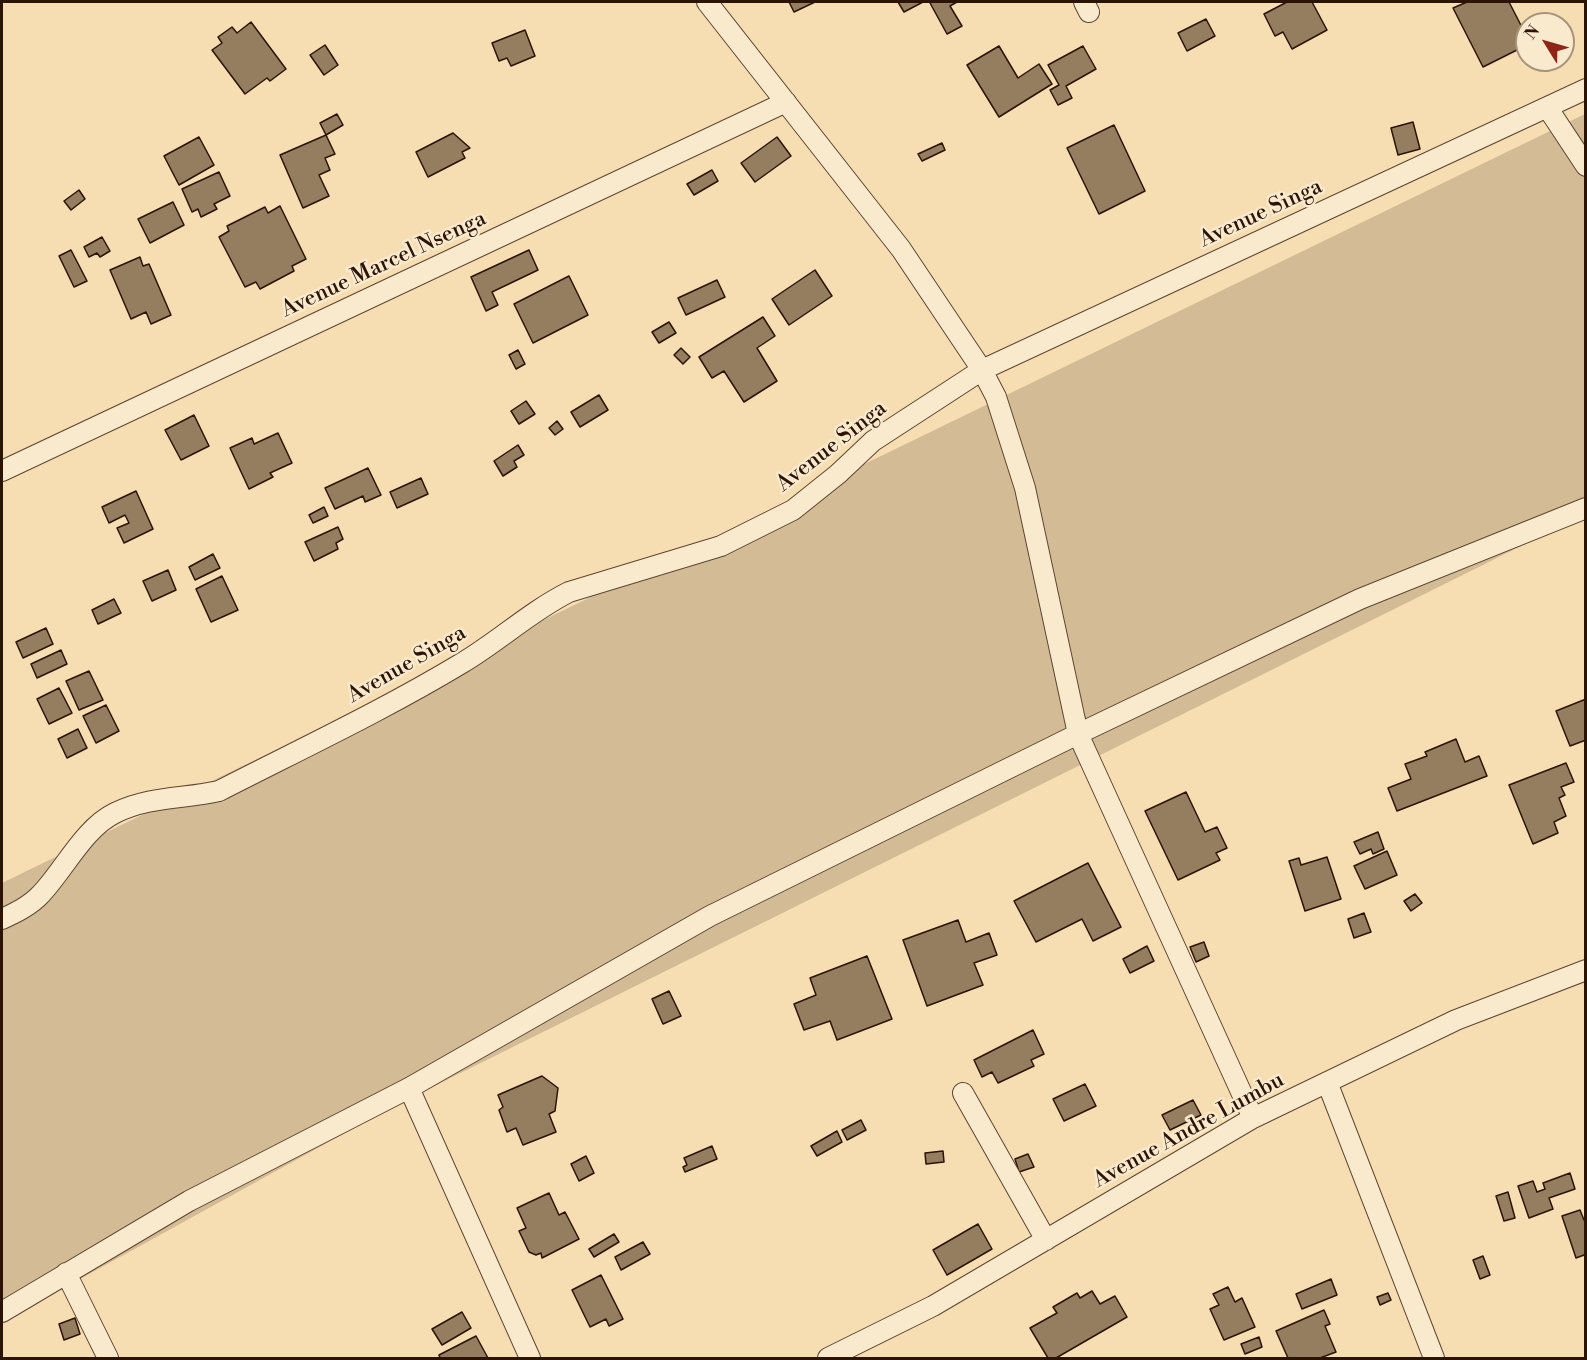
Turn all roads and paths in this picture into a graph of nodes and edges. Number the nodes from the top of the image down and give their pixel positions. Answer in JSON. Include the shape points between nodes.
{"nodes":[{"id":1,"x":707,"y":2,"type":"edge"},
{"id":2,"x":1586,"y":89,"type":"edge"},
{"id":3,"x":786,"y":102,"type":"junction"},
{"id":4,"x":1547,"y":107,"type":"junction"},
{"id":5,"x":1586,"y":166,"type":"edge"},
{"id":6,"x":982,"y":370,"type":"junction"},
{"id":7,"x":2,"y":471,"type":"edge"},
{"id":8,"x":1586,"y":508,"type":"edge"},
{"id":9,"x":1078,"y":734,"type":"junction"},
{"id":10,"x":2,"y":919,"type":"edge"},
{"id":11,"x":1586,"y":970,"type":"edge"},
{"id":12,"x":1327,"y":1082,"type":"junction"},
{"id":13,"x":409,"y":1089,"type":"junction"},
{"id":14,"x":963,"y":1093,"type":"dead end"},
{"id":15,"x":1253,"y":1118,"type":"junction"},
{"id":16,"x":1046,"y":1240,"type":"junction"},
{"id":17,"x":66,"y":1273,"type":"junction"},
{"id":18,"x":2,"y":1312,"type":"edge"},
{"id":19,"x":108,"y":1359,"type":"edge"},
{"id":20,"x":530,"y":1359,"type":"edge"},
{"id":21,"x":828,"y":1359,"type":"edge"},
{"id":22,"x":1434,"y":1359,"type":"edge"}],
"edges":[{"from":1,"to":3,"type":"street"},
{"from":2,"to":4,"type":"street","name":"Avenue Singa"},
{"from":3,"to":6,"type":"street","via":[[901,249]]},
{"from":3,"to":7,"type":"street","name":"Avenue Marcel Nsenga"},
{"from":4,"to":5,"type":"street"},
{"from":4,"to":6,"type":"street","name":"Avenue Singa"},
{"from":6,"to":9,"type":"street","via":[[1004,417],[1024,488]]},
{"from":6,"to":10,"type":"street","name":"Avenue Singa","via":[[873,441],[793,510],[721,546],[569,592],[465,662],[219,791],[169,797],[114,813],[96,826],[40,896]]},
{"from":8,"to":9,"type":"street","via":[[1360,599]]},
{"from":9,"to":13,"type":"street","via":[[710,916]]},
{"from":9,"to":15,"type":"street"},
{"from":11,"to":12,"type":"street","name":"Avenue Andre Lumbu","via":[[1456,1020]]},
{"from":12,"to":15,"type":"street","name":"Avenue Andre Lumbu"},
{"from":12,"to":22,"type":"street"},
{"from":13,"to":17,"type":"street","via":[[189,1201]]},
{"from":13,"to":20,"type":"street"},
{"from":14,"to":16,"type":"street"},
{"from":15,"to":16,"type":"street","name":"Avenue Andre Lumbu"},
{"from":16,"to":21,"type":"street","name":"Avenue Andre Lumbu","via":[[933,1306]]},
{"from":17,"to":18,"type":"street"},
{"from":17,"to":19,"type":"street"}]}
